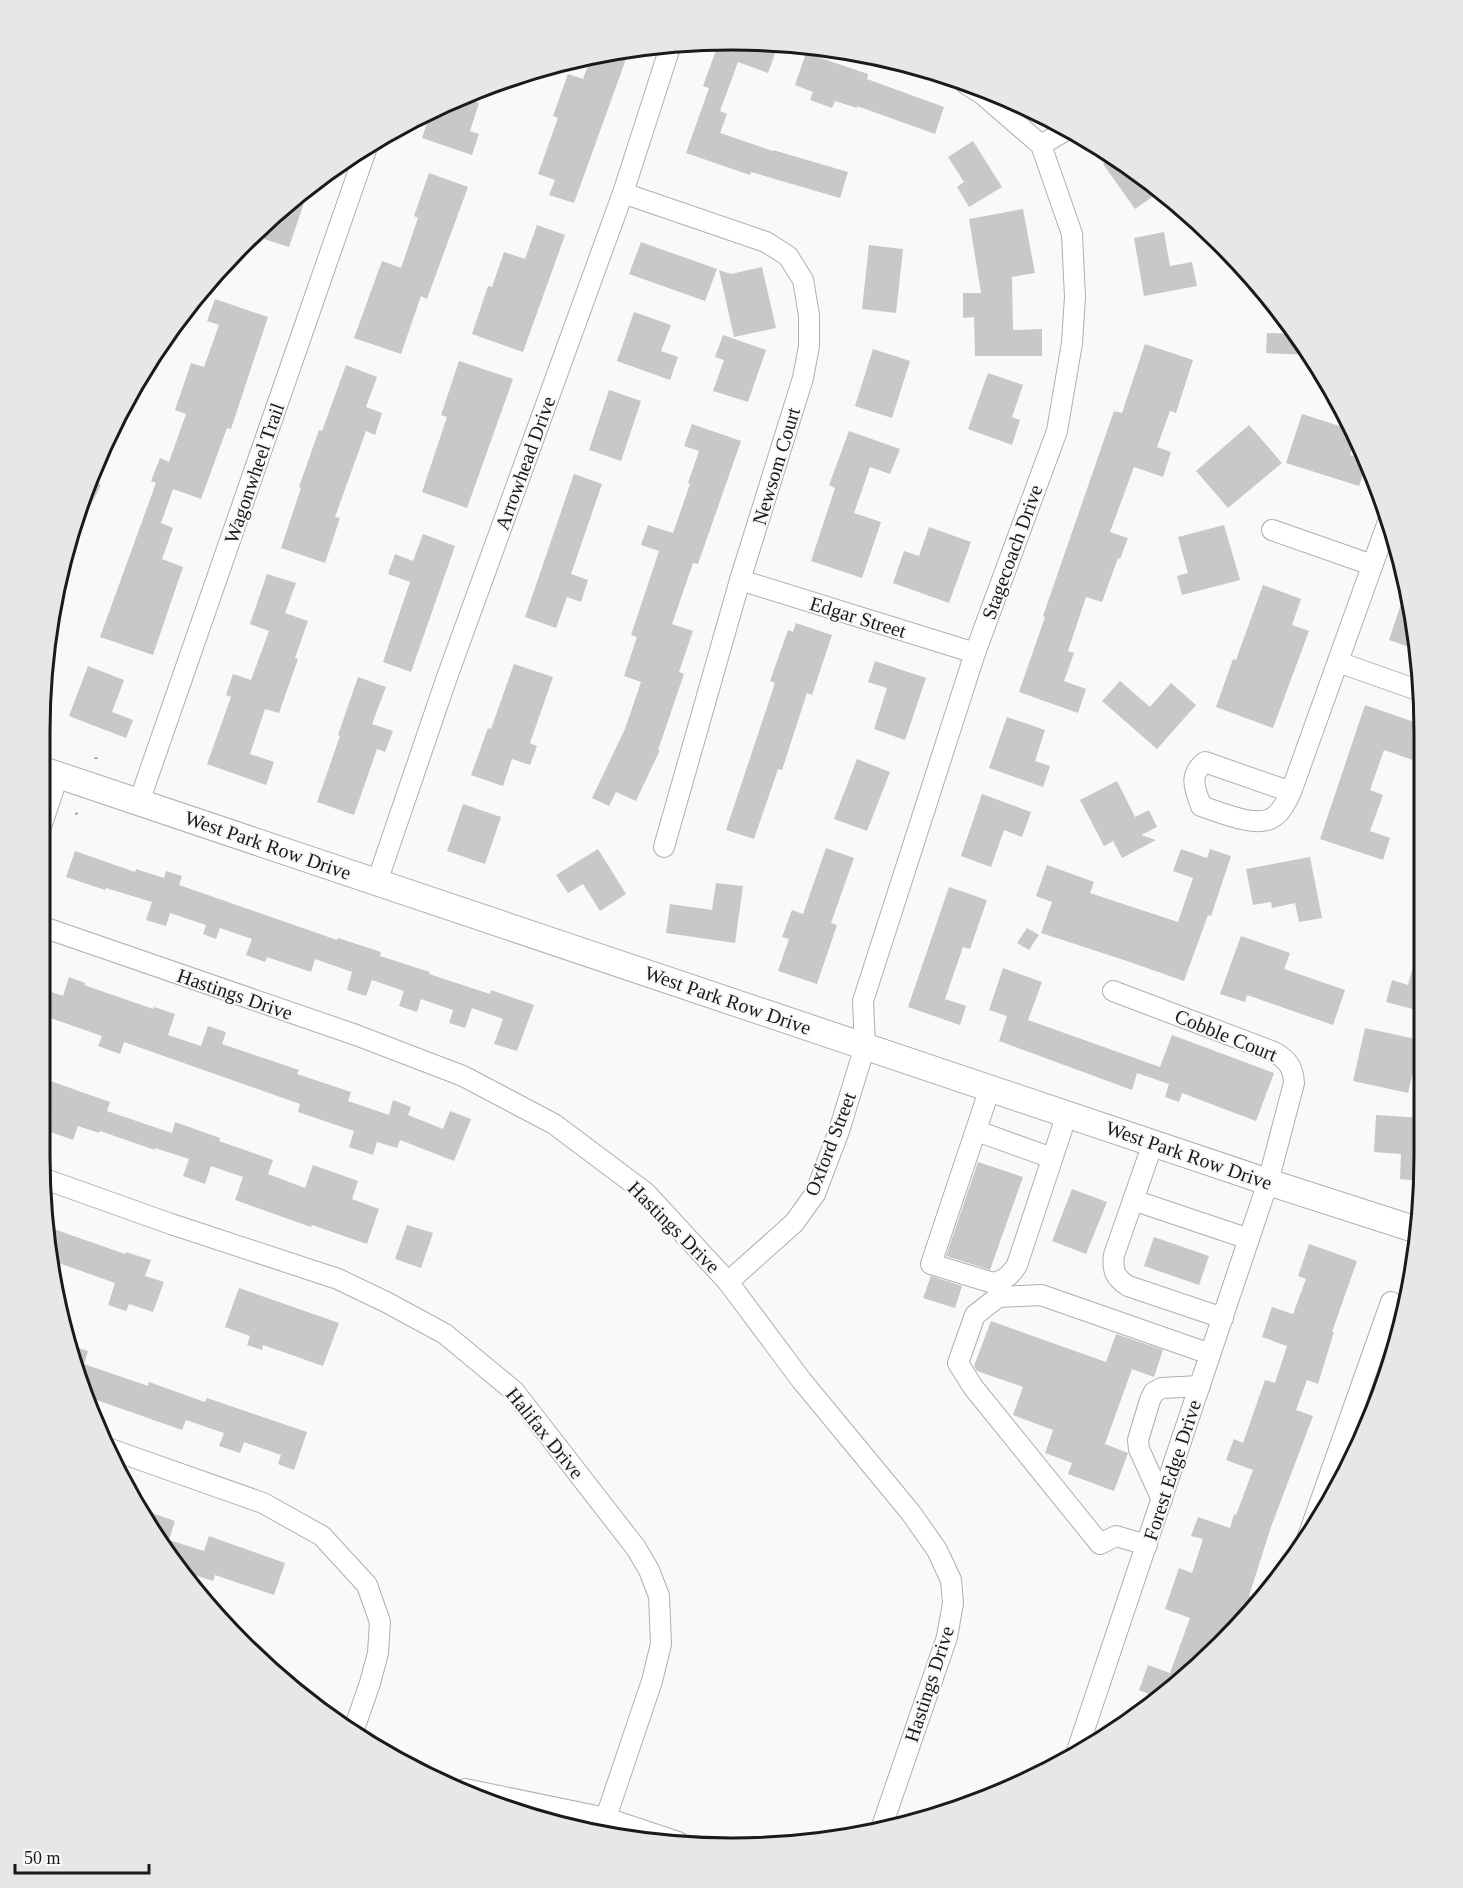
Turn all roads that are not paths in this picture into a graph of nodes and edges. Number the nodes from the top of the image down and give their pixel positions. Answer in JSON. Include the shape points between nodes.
{"nodes":[{"id":1,"x":668,"y":53,"type":"edge"},
{"id":2,"x":989,"y":100,"type":"edge"},
{"id":3,"x":1060,"y":134,"type":"edge"},
{"id":4,"x":1041,"y":145,"type":"junction"},
{"id":5,"x":363,"y":158,"type":"edge"},
{"id":6,"x":623,"y":193,"type":"junction"},
{"id":7,"x":1272,"y":530,"type":"dead end"},
{"id":8,"x":1384,"y":534,"type":"edge"},
{"id":9,"x":1372,"y":565,"type":"junction"},
{"id":10,"x":740,"y":580,"type":"junction"},
{"id":11,"x":975,"y":653,"type":"junction"},
{"id":12,"x":1338,"y":662,"type":"junction"},
{"id":13,"x":1412,"y":688,"type":"edge"},
{"id":14,"x":50,"y":773,"type":"edge"},
{"id":15,"x":1291,"y":792,"type":"junction"},
{"id":16,"x":139,"y":802,"type":"junction"},
{"id":17,"x":664,"y":847,"type":"dead end"},
{"id":18,"x":377,"y":882,"type":"junction"},
{"id":19,"x":50,"y":929,"type":"edge"},
{"id":20,"x":1113,"y":991,"type":"dead end"},
{"id":21,"x":865,"y":1046,"type":"junction"},
{"id":22,"x":990,"y":1088,"type":"junction"},
{"id":23,"x":1067,"y":1114,"type":"junction"},
{"id":24,"x":977,"y":1131,"type":"junction"},
{"id":25,"x":1153,"y":1143,"type":"junction"},
{"id":26,"x":1053,"y":1158,"type":"junction"},
{"id":27,"x":51,"y":1182,"type":"edge"},
{"id":28,"x":1268,"y":1182,"type":"junction"},
{"id":29,"x":1133,"y":1200,"type":"junction"},
{"id":30,"x":1410,"y":1228,"type":"edge"},
{"id":31,"x":1249,"y":1239,"type":"junction"},
{"id":32,"x":728,"y":1282,"type":"junction"},
{"id":33,"x":1391,"y":1302,"type":"dead end"},
{"id":34,"x":1223,"y":1318,"type":"junction"},
{"id":35,"x":1210,"y":1354,"type":"junction"},
{"id":36,"x":1200,"y":1386,"type":"junction"},
{"id":37,"x":117,"y":1451,"type":"edge"},
{"id":38,"x":1162,"y":1500,"type":"junction"},
{"id":39,"x":1321,"y":1500,"type":"edge"},
{"id":40,"x":1147,"y":1545,"type":"junction"},
{"id":41,"x":355,"y":1725,"type":"edge"},
{"id":42,"x":1080,"y":1742,"type":"edge"},
{"id":43,"x":504,"y":1799,"type":"edge"},
{"id":44,"x":884,"y":1821,"type":"edge"},
{"id":45,"x":604,"y":1825,"type":"edge"},
{"id":46,"x":627,"y":1830,"type":"edge"}],
"edges":[{"from":1,"to":6,"type":"street","name":"Arrowhead Drive"},
{"from":2,"to":4,"type":"street","name":"Stagecoach Drive"},
{"from":3,"to":4,"type":"street"},
{"from":4,"to":11,"type":"street","name":"Stagecoach Drive","via":[[1072,234],[1072,343],[1057,431]]},
{"from":5,"to":16,"type":"street","name":"Wagonwheel Trail"},
{"from":6,"to":10,"type":"street","name":"Newsom Court","via":[[766,242],[788,256],[803,280],[809,346],[803,378]]},
{"from":6,"to":18,"type":"street","name":"Arrowhead Drive","via":[[447,677]]},
{"from":7,"to":9,"type":"street"},
{"from":8,"to":9,"type":"street"},
{"from":9,"to":12,"type":"street"},
{"from":10,"to":11,"type":"street","name":"Edgar Street"},
{"from":10,"to":17,"type":"street","name":"Newsom Court"},
{"from":11,"to":21,"type":"street","name":"Stagecoach Drive","via":[[863,1001]]},
{"from":12,"to":13,"type":"street"},
{"from":12,"to":15,"type":"street"},
{"from":14,"to":16,"type":"main road","name":"West Park Row Drive"},
{"from":15,"to":15,"type":"street","via":[[1274,818],[1249,821],[1201,806],[1193,784],[1197,769],[1206,762]]},
{"from":16,"to":18,"type":"main road","name":"West Park Row Drive"},
{"from":18,"to":21,"type":"main road","name":"West Park Row Drive"},
{"from":19,"to":32,"type":"street","name":"Hastings Drive","via":[[463,1076],[554,1124],[646,1193]]},
{"from":20,"to":28,"type":"street","name":"Cobble Court","via":[[1286,1059],[1293,1070],[1294,1083]]},
{"from":21,"to":22,"type":"main road","name":"West Park Row Drive"},
{"from":21,"to":32,"type":"street","name":"Oxford Street","via":[[815,1194],[794,1223]]},
{"from":22,"to":23,"type":"main road","name":"West Park Row Drive"},
{"from":22,"to":24,"type":"street"},
{"from":23,"to":25,"type":"main road","name":"West Park Row Drive"},
{"from":23,"to":26,"type":"street"},
{"from":24,"to":26,"type":"street"},
{"from":24,"to":26,"type":"street","via":[[931,1264],[993,1283],[1012,1273]]},
{"from":25,"to":28,"type":"main road","name":"West Park Row Drive"},
{"from":25,"to":29,"type":"street"},
{"from":27,"to":45,"type":"street","name":"Halifax Drive","via":[[338,1279],[445,1334],[514,1392],[636,1548],[659,1596],[661,1644]]},
{"from":28,"to":30,"type":"main road","name":"West Park Row Drive"},
{"from":28,"to":31,"type":"street","name":"Forest Edge Drive"},
{"from":29,"to":31,"type":"street"},
{"from":29,"to":34,"type":"street","via":[[1114,1255],[1114,1275],[1128,1286]]},
{"from":31,"to":34,"type":"street","name":"Forest Edge Drive"},
{"from":32,"to":44,"type":"street","name":"Hastings Drive","via":[[802,1381],[911,1513],[937,1550],[951,1580],[953,1603],[947,1637]]},
{"from":33,"to":39,"type":"street"},
{"from":34,"to":35,"type":"street","name":"Forest Edge Drive"},
{"from":35,"to":36,"type":"street","name":"Forest Edge Drive"},
{"from":35,"to":40,"type":"street","via":[[1041,1295],[998,1297],[975,1315],[958,1363],[973,1387],[1100,1544],[1116,1536]]},
{"from":36,"to":38,"type":"street","name":"Forest Edge Drive"},
{"from":36,"to":38,"type":"street","via":[[1162,1388],[1150,1400],[1139,1449]]},
{"from":37,"to":41,"type":"street","via":[[262,1503],[322,1536],[367,1585],[380,1622],[378,1653]]},
{"from":38,"to":40,"type":"street","name":"Forest Edge Drive"},
{"from":40,"to":42,"type":"street","name":"Forest Edge Drive"},
{"from":43,"to":45,"type":"street"},
{"from":45,"to":46,"type":"street"}]}
